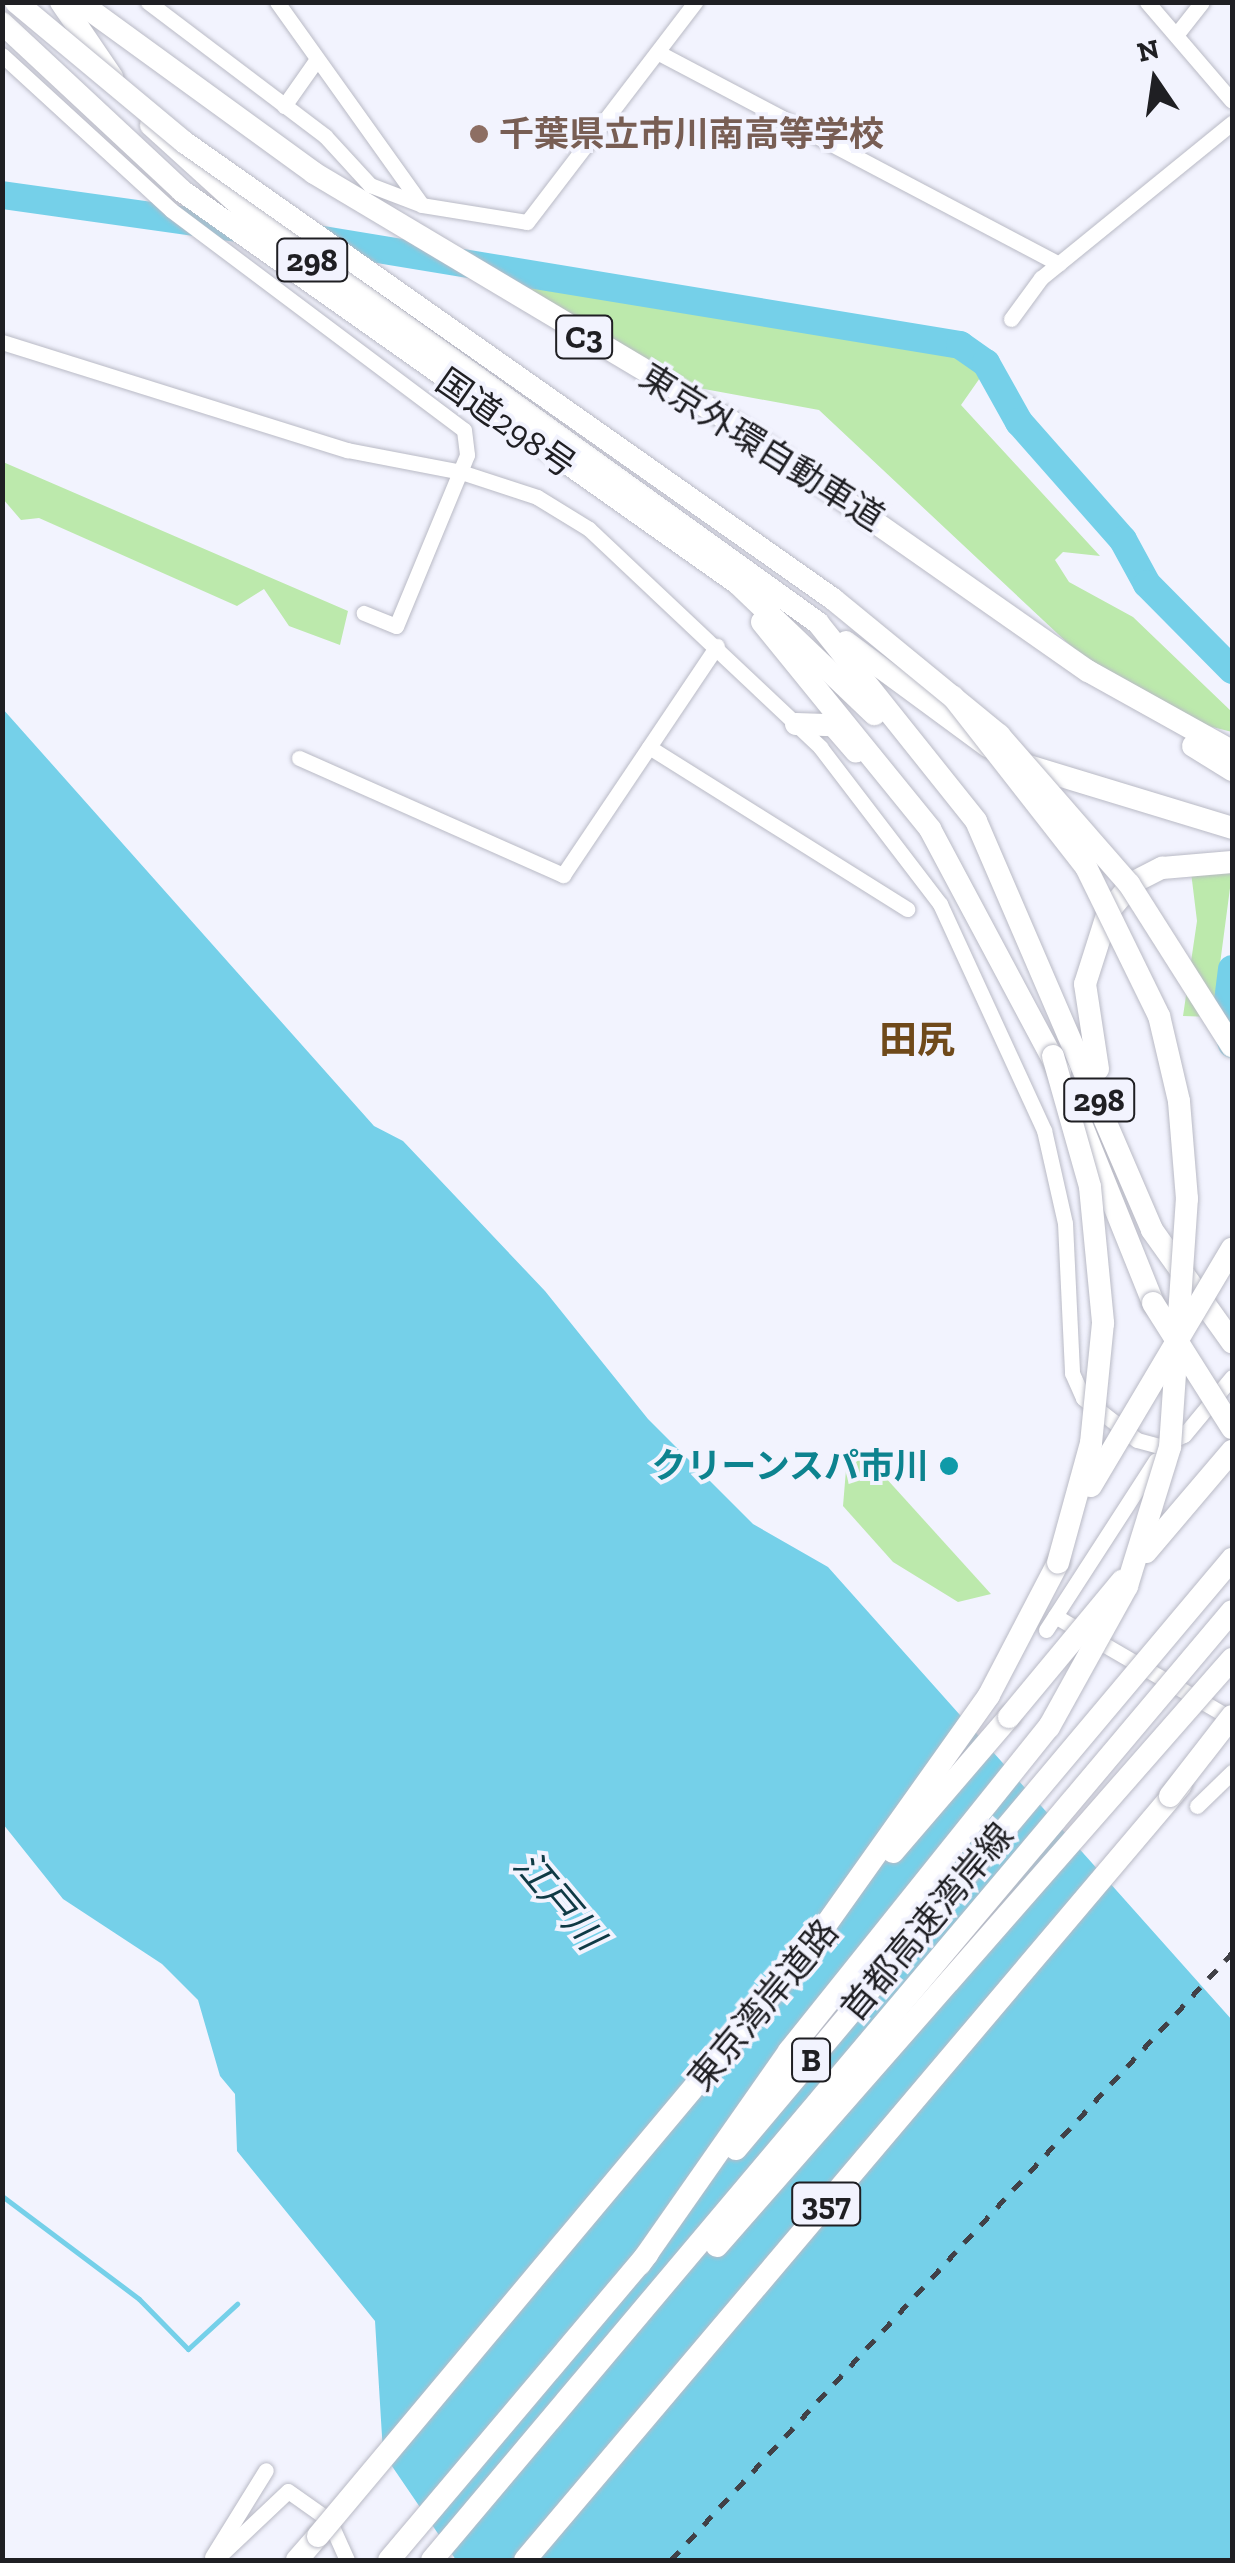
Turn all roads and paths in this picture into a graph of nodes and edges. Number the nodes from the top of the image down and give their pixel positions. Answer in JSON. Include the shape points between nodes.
{"nodes":[{"id":1,"x":16,"y":2,"type":"edge"},
{"id":2,"x":61,"y":2,"type":"edge"},
{"id":3,"x":79,"y":2,"type":"edge"},
{"id":4,"x":148,"y":2,"type":"edge"},
{"id":5,"x":277,"y":2,"type":"edge"},
{"id":6,"x":696,"y":2,"type":"edge"},
{"id":7,"x":1147,"y":2,"type":"edge"},
{"id":8,"x":1202,"y":2,"type":"edge"},
{"id":9,"x":2,"y":23,"type":"edge"},
{"id":10,"x":1176,"y":35,"type":"junction"},
{"id":11,"x":659,"y":53,"type":"junction"},
{"id":12,"x":2,"y":54,"type":"edge"},
{"id":13,"x":317,"y":59,"type":"junction"},
{"id":14,"x":1232,"y":100,"type":"edge"},
{"id":15,"x":284,"y":106,"type":"junction"},
{"id":16,"x":1232,"y":124,"type":"edge"},
{"id":17,"x":422,"y":204,"type":"junction"},
{"id":18,"x":1059,"y":264,"type":"junction"},
{"id":19,"x":1011,"y":319,"type":"dead end"},
{"id":20,"x":2,"y":342,"type":"edge"},
{"id":21,"x":461,"y":472,"type":"junction"},
{"id":22,"x":621,"y":504,"type":"junction"},
{"id":23,"x":364,"y":613,"type":"dead end"},
{"id":24,"x":818,"y":623,"type":"junction"},
{"id":25,"x":717,"y":646,"type":"junction"},
{"id":26,"x":1088,"y":671,"type":"junction"},
{"id":27,"x":952,"y":697,"type":"junction"},
{"id":28,"x":796,"y":724,"type":"junction"},
{"id":29,"x":649,"y":748,"type":"junction"},
{"id":30,"x":1232,"y":751,"type":"edge"},
{"id":31,"x":299,"y":758,"type":"dead end"},
{"id":32,"x":1232,"y":770,"type":"edge"},
{"id":33,"x":1225,"y":826,"type":"edge"},
{"id":34,"x":984,"y":847,"type":"junction"},
{"id":35,"x":1228,"y":861,"type":"edge"},
{"id":36,"x":962,"y":881,"type":"junction"},
{"id":37,"x":907,"y":909,"type":"dead end"},
{"id":38,"x":1232,"y":1046,"type":"edge"},
{"id":39,"x":1053,"y":1056,"type":"junction"},
{"id":40,"x":1101,"y":1105,"type":"junction"},
{"id":41,"x":1232,"y":1249,"type":"edge"},
{"id":42,"x":1232,"y":1264,"type":"edge"},
{"id":43,"x":1177,"y":1332,"type":"junction"},
{"id":44,"x":1232,"y":1342,"type":"edge"},
{"id":45,"x":1232,"y":1377,"type":"edge"},
{"id":46,"x":1232,"y":1428,"type":"edge"},
{"id":47,"x":1160,"y":1446,"type":"junction"},
{"id":48,"x":1232,"y":1452,"type":"edge"},
{"id":49,"x":1232,"y":1559,"type":"edge"},
{"id":50,"x":1058,"y":1562,"type":"junction"},
{"id":51,"x":1232,"y":1610,"type":"edge"},
{"id":52,"x":1232,"y":1658,"type":"edge"},
{"id":53,"x":1232,"y":1717,"type":"edge"},
{"id":54,"x":1232,"y":1732,"type":"edge"},
{"id":55,"x":1232,"y":1772,"type":"edge"},
{"id":56,"x":1170,"y":1796,"type":"junction"},
{"id":57,"x":1197,"y":1806,"type":"dead end"},
{"id":58,"x":803,"y":1957,"type":"junction"},
{"id":59,"x":640,"y":2264,"type":"junction"},
{"id":60,"x":570,"y":2397,"type":"junction"},
{"id":61,"x":266,"y":2470,"type":"dead end"},
{"id":62,"x":212,"y":2560,"type":"edge"},
{"id":63,"x":297,"y":2560,"type":"edge"},
{"id":64,"x":347,"y":2560,"type":"edge"},
{"id":65,"x":390,"y":2560,"type":"edge"},
{"id":66,"x":432,"y":2560,"type":"edge"},
{"id":67,"x":526,"y":2560,"type":"edge"}],
"edges":[{"from":1,"to":27,"type":"highway","number":"C3","bridge":true,"via":[[184,142],[714,512]]},
{"from":2,"to":24,"type":"highway","name":"国道298号","number":"298","via":[[132,103],[193,168]]},
{"from":3,"to":26,"type":"highway","name":"東京外環自動車道","number":"C3","via":[[314,172],[817,476]]},
{"from":4,"to":15,"type":"street"},
{"from":5,"to":13,"type":"street"},
{"from":6,"to":11,"type":"street"},
{"from":7,"to":10,"type":"street"},
{"from":8,"to":10,"type":"street"},
{"from":9,"to":22,"type":"highway","name":"国道298号","number":"298","via":[[144,159]]},
{"from":10,"to":14,"type":"street"},
{"from":11,"to":17,"type":"street","via":[[526,222]]},
{"from":11,"to":18,"type":"street"},
{"from":12,"to":21,"type":"street","via":[[105,149],[460,424],[468,447]]},
{"from":13,"to":15,"type":"street"},
{"from":13,"to":17,"type":"street"},
{"from":15,"to":17,"type":"street","via":[[370,185]]},
{"from":16,"to":18,"type":"street"},
{"from":18,"to":19,"type":"street"},
{"from":20,"to":21,"type":"street","via":[[347,450]]},
{"from":21,"to":23,"type":"street","via":[[396,626]]},
{"from":21,"to":25,"type":"street","via":[[575,518]]},
{"from":22,"to":34,"type":"highway","name":"国道298号","number":"298","via":[[782,621]]},
{"from":22,"to":36,"type":"highway","via":[[805,667]]},
{"from":24,"to":33,"type":"highway","via":[[1025,766]]},
{"from":24,"to":34,"type":"highway","name":"国道298号","number":"298","via":[[938,768]]},
{"from":25,"to":28,"type":"street"},
{"from":25,"to":29,"type":"street"},
{"from":26,"to":30,"type":"highway"},
{"from":26,"to":32,"type":"highway"},
{"from":27,"to":38,"type":"highway","bridge":true,"via":[[1032,768],[1107,856]]},
{"from":27,"to":59,"type":"highway","bridge":true,"via":[[1086,867],[1159,1016],[1179,1101],[1187,1198],[1170,1448],[1127,1586],[1068,1696],[789,2051]]},
{"from":28,"to":36,"type":"highway","via":[[824,722],[840,731]]},
{"from":28,"to":47,"type":"street","via":[[902,846],[978,975],[1055,1171],[1076,1388],[1137,1440]]},
{"from":29,"to":31,"type":"street","via":[[563,874]]},
{"from":29,"to":37,"type":"street"},
{"from":34,"to":40,"type":"highway","name":"国道298号","number":"298"},
{"from":35,"to":40,"type":"highway","via":[[1146,874],[1098,930],[1084,1006]]},
{"from":36,"to":39,"type":"highway"},
{"from":39,"to":46,"type":"highway","bridge":true,"via":[[1152,1303]]},
{"from":39,"to":50,"type":"highway","bridge":true,"via":[[1090,1187],[1103,1322],[1092,1444]]},
{"from":40,"to":44,"type":"highway","name":"国道298号","number":"298","via":[[1152,1230]]},
{"from":41,"to":43,"type":"highway","bridge":true},
{"from":42,"to":43,"type":"highway","bridge":true},
{"from":43,"to":50,"type":"highway","bridge":true,"via":[[1111,1445]]},
{"from":45,"to":47,"type":"street","via":[[1184,1434]]},
{"from":47,"to":53,"type":"street","via":[[1145,1485],[1051,1623]]},
{"from":48,"to":58,"type":"highway","name":"東京湾岸道路","bridge":true},
{"from":49,"to":59,"type":"highway","name":"首都高速湾岸線","number":"B","bridge":true},
{"from":50,"to":58,"type":"highway","via":[[989,1695]]},
{"from":51,"to":60,"type":"highway","name":"首都高速湾岸線","number":"B","bridge":true},
{"from":52,"to":60,"type":"highway","bridge":true,"via":[[821,2135]]},
{"from":53,"to":56,"type":"highway","number":"357","bridge":true},
{"from":54,"to":56,"type":"highway","bridge":true},
{"from":55,"to":57,"type":"street"},
{"from":56,"to":67,"type":"highway","number":"357"},
{"from":58,"to":63,"type":"highway","name":"東京湾岸道路","bridge":true},
{"from":59,"to":65,"type":"highway","name":"首都高速湾岸線","number":"B","bridge":true},
{"from":60,"to":66,"type":"highway","name":"首都高速湾岸線","number":"B","bridge":true},
{"from":61,"to":62,"type":"street"},
{"from":62,"to":64,"type":"street","via":[[288,2491],[329,2520]]}]}
